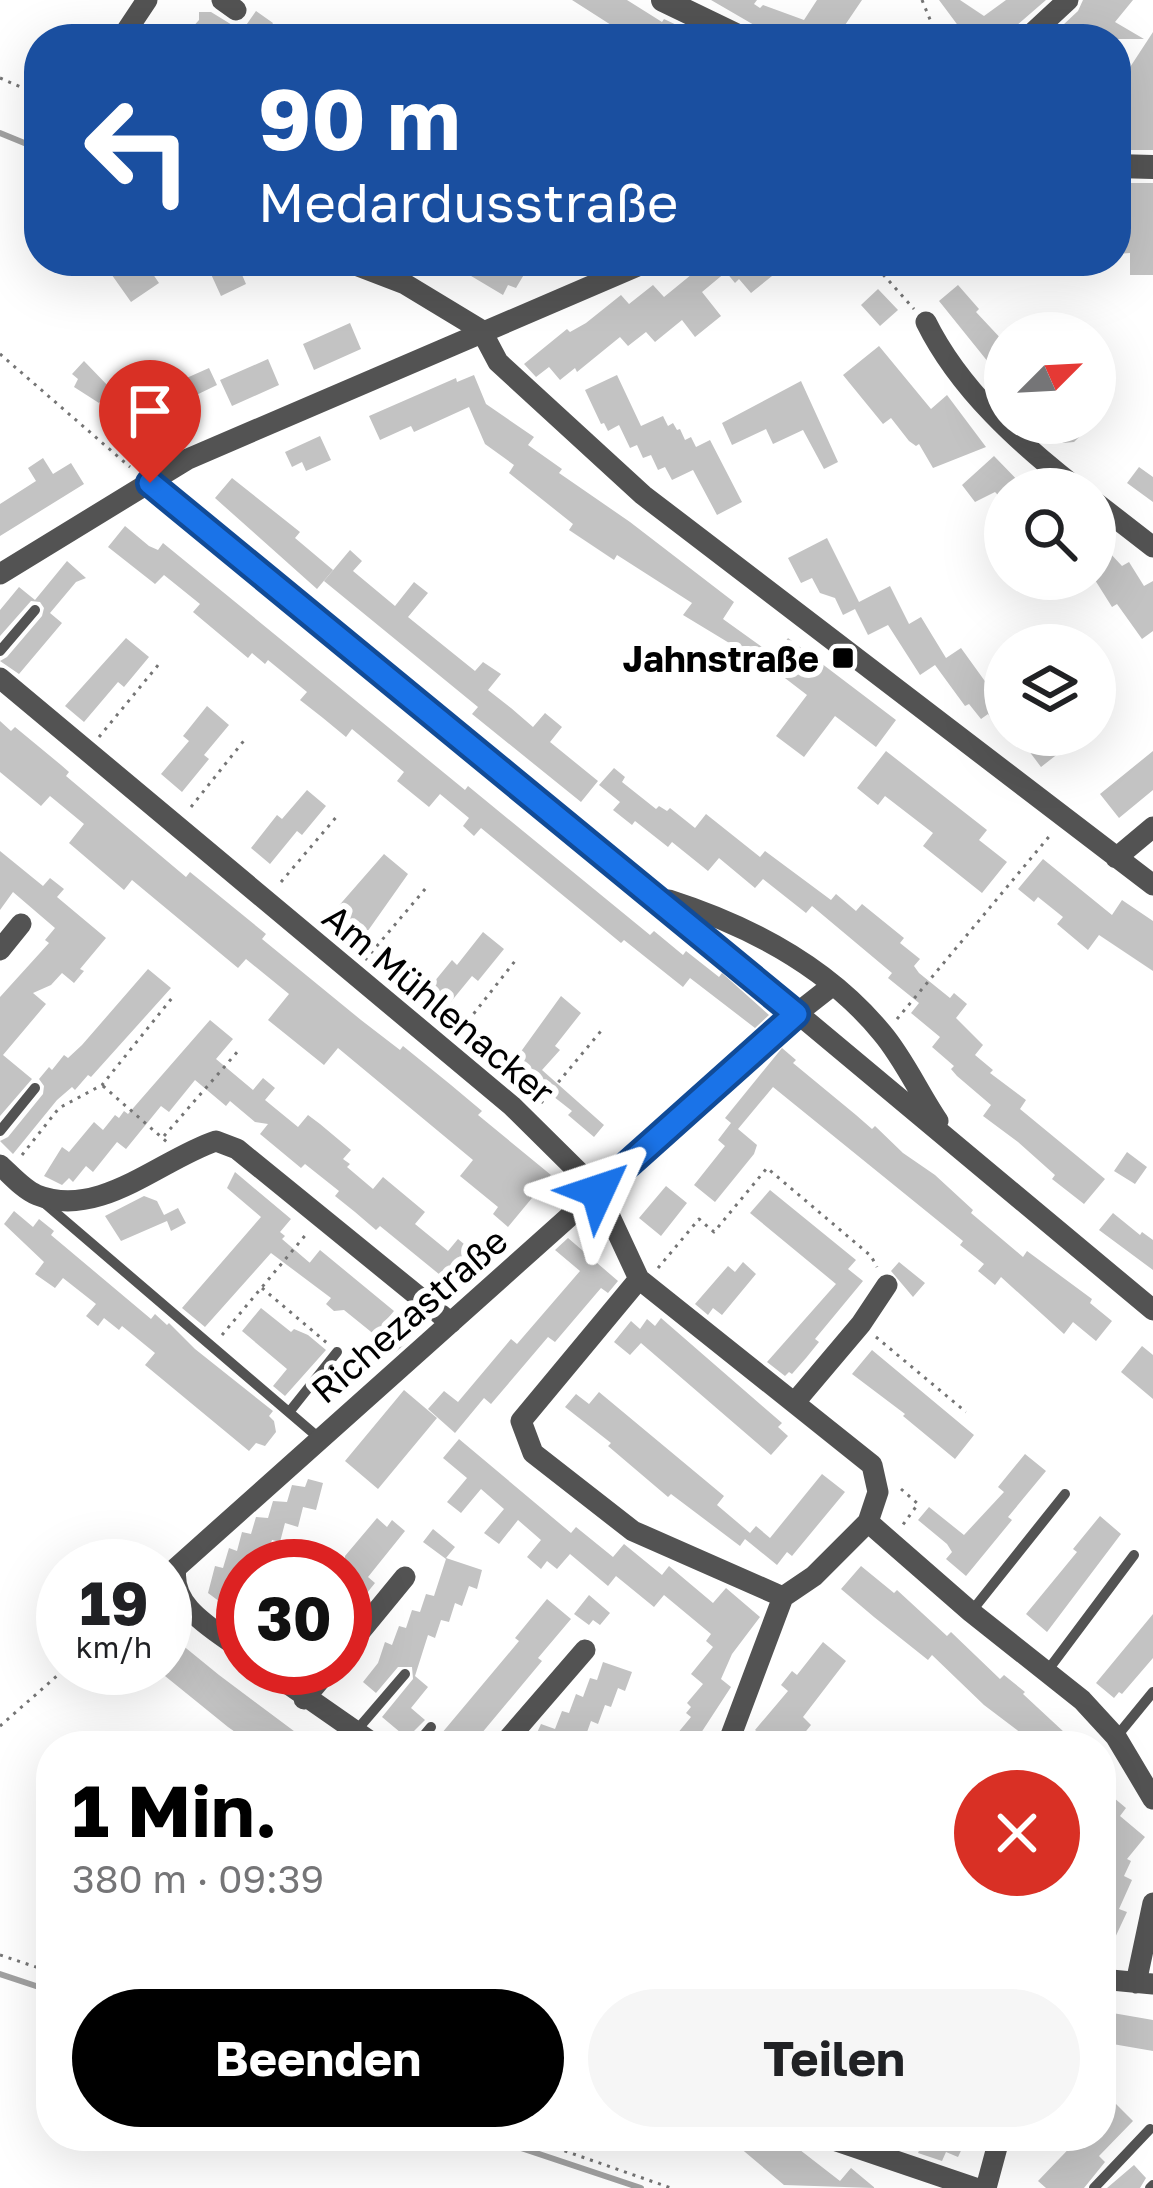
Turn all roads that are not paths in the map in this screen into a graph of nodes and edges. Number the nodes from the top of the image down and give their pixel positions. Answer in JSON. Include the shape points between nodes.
{"nodes":[{"id":1,"x":663,"y":0,"type":"edge"},
{"id":2,"x":1068,"y":0,"type":"edge"},
{"id":3,"x":713,"y":24,"type":"edge"},
{"id":4,"x":1042,"y":24,"type":"edge"},
{"id":5,"x":384,"y":276,"type":"edge"},
{"id":6,"x":612,"y":276,"type":"edge"},
{"id":7,"x":926,"y":322,"type":"road end"},
{"id":8,"x":481,"y":330,"type":"junction"},
{"id":9,"x":1050,"y":468,"type":"edge"},
{"id":10,"x":150,"y":483,"type":"junction"},
{"id":11,"x":1116,"y":518,"type":"edge"},
{"id":12,"x":1153,"y":547,"type":"edge"},
{"id":13,"x":0,"y":574,"type":"edge"},
{"id":14,"x":35,"y":610,"type":"dead end"},
{"id":15,"x":0,"y":651,"type":"edge"},
{"id":16,"x":0,"y":678,"type":"edge"},
{"id":17,"x":1153,"y":827,"type":"edge"},
{"id":18,"x":1116,"y":857,"type":"junction"},
{"id":19,"x":1153,"y":885,"type":"edge"},
{"id":20,"x":657,"y":896,"type":"junction"},
{"id":21,"x":21,"y":924,"type":"dead end"},
{"id":22,"x":0,"y":950,"type":"edge"},
{"id":23,"x":833,"y":985,"type":"junction"},
{"id":24,"x":796,"y":1014,"type":"junction"},
{"id":25,"x":34,"y":1088,"type":"dead end"},
{"id":26,"x":0,"y":1131,"type":"edge"},
{"id":27,"x":953,"y":1143,"type":"junction"},
{"id":28,"x":4,"y":1169,"type":"edge"},
{"id":29,"x":598,"y":1191,"type":"junction"},
{"id":30,"x":35,"y":1195,"type":"junction"},
{"id":31,"x":642,"y":1281,"type":"junction"},
{"id":32,"x":887,"y":1285,"type":"road end"},
{"id":33,"x":1153,"y":1310,"type":"edge"},
{"id":34,"x":451,"y":1324,"type":"junction"},
{"id":35,"x":337,"y":1352,"type":"road end"},
{"id":36,"x":795,"y":1402,"type":"junction"},
{"id":37,"x":290,"y":1411,"type":"junction"},
{"id":38,"x":319,"y":1438,"type":"junction"},
{"id":39,"x":1064,"y":1494,"type":"dead end"},
{"id":40,"x":868,"y":1522,"type":"junction"},
{"id":41,"x":192,"y":1553,"type":"edge"},
{"id":42,"x":1134,"y":1555,"type":"dead end"},
{"id":43,"x":405,"y":1577,"type":"dead end"},
{"id":44,"x":783,"y":1597,"type":"junction"},
{"id":45,"x":192,"y":1611,"type":"edge"},
{"id":46,"x":971,"y":1612,"type":"junction"},
{"id":47,"x":372,"y":1617,"type":"edge"},
{"id":48,"x":216,"y":1630,"type":"edge"},
{"id":49,"x":585,"y":1650,"type":"dead end"},
{"id":50,"x":1048,"y":1670,"type":"junction"},
{"id":51,"x":405,"y":1674,"type":"dead end"},
{"id":52,"x":1153,"y":1692,"type":"edge"},
{"id":53,"x":299,"y":1695,"type":"edge"},
{"id":54,"x":307,"y":1695,"type":"edge"},
{"id":55,"x":304,"y":1699,"type":"junction"},
{"id":56,"x":430,"y":1727,"type":"dead end"},
{"id":57,"x":353,"y":1731,"type":"edge"},
{"id":58,"x":356,"y":1731,"type":"edge"},
{"id":59,"x":427,"y":1731,"type":"edge"},
{"id":60,"x":515,"y":1731,"type":"edge"},
{"id":61,"x":733,"y":1731,"type":"edge"},
{"id":62,"x":1110,"y":1731,"type":"edge"},
{"id":63,"x":1116,"y":1737,"type":"joint"},
{"id":64,"x":1153,"y":1798,"type":"edge"},
{"id":65,"x":1153,"y":1904,"type":"edge"},
{"id":66,"x":1144,"y":1983,"type":"edge"},
{"id":67,"x":1150,"y":2129,"type":"edge"},
{"id":68,"x":866,"y":2151,"type":"edge"},
{"id":69,"x":996,"y":2151,"type":"edge"},
{"id":70,"x":975,"y":2188,"type":"edge"},
{"id":71,"x":986,"y":2188,"type":"edge"},
{"id":72,"x":1094,"y":2188,"type":"edge"}],
"edges":[{"from":1,"to":3,"type":"street"},
{"from":2,"to":4,"type":"street"},
{"from":5,"to":8,"type":"street"},
{"from":6,"to":8,"type":"street"},
{"from":7,"to":9,"type":"street","via":[[997,419]]},
{"from":8,"to":10,"type":"street"},
{"from":8,"to":18,"type":"street","via":[[498,362],[627,480]]},
{"from":10,"to":13,"type":"street"},
{"from":10,"to":20,"type":"street"},
{"from":11,"to":12,"type":"street"},
{"from":14,"to":15,"type":"lane"},
{"from":16,"to":29,"type":"street","name":"Am Mühlenacker","via":[[527,1120]]},
{"from":17,"to":18,"type":"street"},
{"from":18,"to":19,"type":"street"},
{"from":20,"to":23,"type":"street","via":[[779,945]]},
{"from":20,"to":24,"type":"street"},
{"from":21,"to":22,"type":"street"},
{"from":23,"to":24,"type":"street","name":"Richezastraße"},
{"from":23,"to":27,"type":"street","via":[[884,1035]]},
{"from":24,"to":27,"type":"street"},
{"from":24,"to":29,"type":"street","name":"Richezastraße"},
{"from":25,"to":26,"type":"lane"},
{"from":27,"to":33,"type":"street"},
{"from":28,"to":30,"type":"street"},
{"from":29,"to":31,"type":"street","name":"Am Mühlenacker"},
{"from":29,"to":34,"type":"street","name":"Richezastraße"},
{"from":30,"to":34,"type":"street","via":[[89,1199],[216,1141],[237,1149]]},
{"from":30,"to":37,"type":"lane"},
{"from":31,"to":36,"type":"street","name":"Am Mühlenacker"},
{"from":31,"to":44,"type":"street","via":[[521,1421],[533,1453],[633,1532]]},
{"from":32,"to":36,"type":"street"},
{"from":34,"to":38,"type":"street","name":"Richezastraße"},
{"from":35,"to":37,"type":"lane"},
{"from":36,"to":40,"type":"street","name":"Am Mühlenacker","via":[[872,1465],[878,1492]]},
{"from":37,"to":38,"type":"lane"},
{"from":38,"to":41,"type":"street","name":"Richezastraße"},
{"from":39,"to":46,"type":"lane"},
{"from":40,"to":44,"type":"street"},
{"from":40,"to":46,"type":"street"},
{"from":42,"to":50,"type":"lane"},
{"from":43,"to":47,"type":"street"},
{"from":44,"to":61,"type":"street"},
{"from":45,"to":48,"type":"street"},
{"from":46,"to":50,"type":"street"},
{"from":49,"to":60,"type":"street"},
{"from":50,"to":62,"type":"street"},
{"from":51,"to":58,"type":"lane"},
{"from":52,"to":63,"type":"lane"},
{"from":53,"to":55,"type":"street"},
{"from":54,"to":55,"type":"street"},
{"from":55,"to":57,"type":"street"},
{"from":56,"to":59,"type":"lane"},
{"from":63,"to":64,"type":"street"},
{"from":65,"to":66,"type":"street"},
{"from":67,"to":72,"type":"lane"},
{"from":68,"to":70,"type":"street"},
{"from":69,"to":71,"type":"street"}]}
